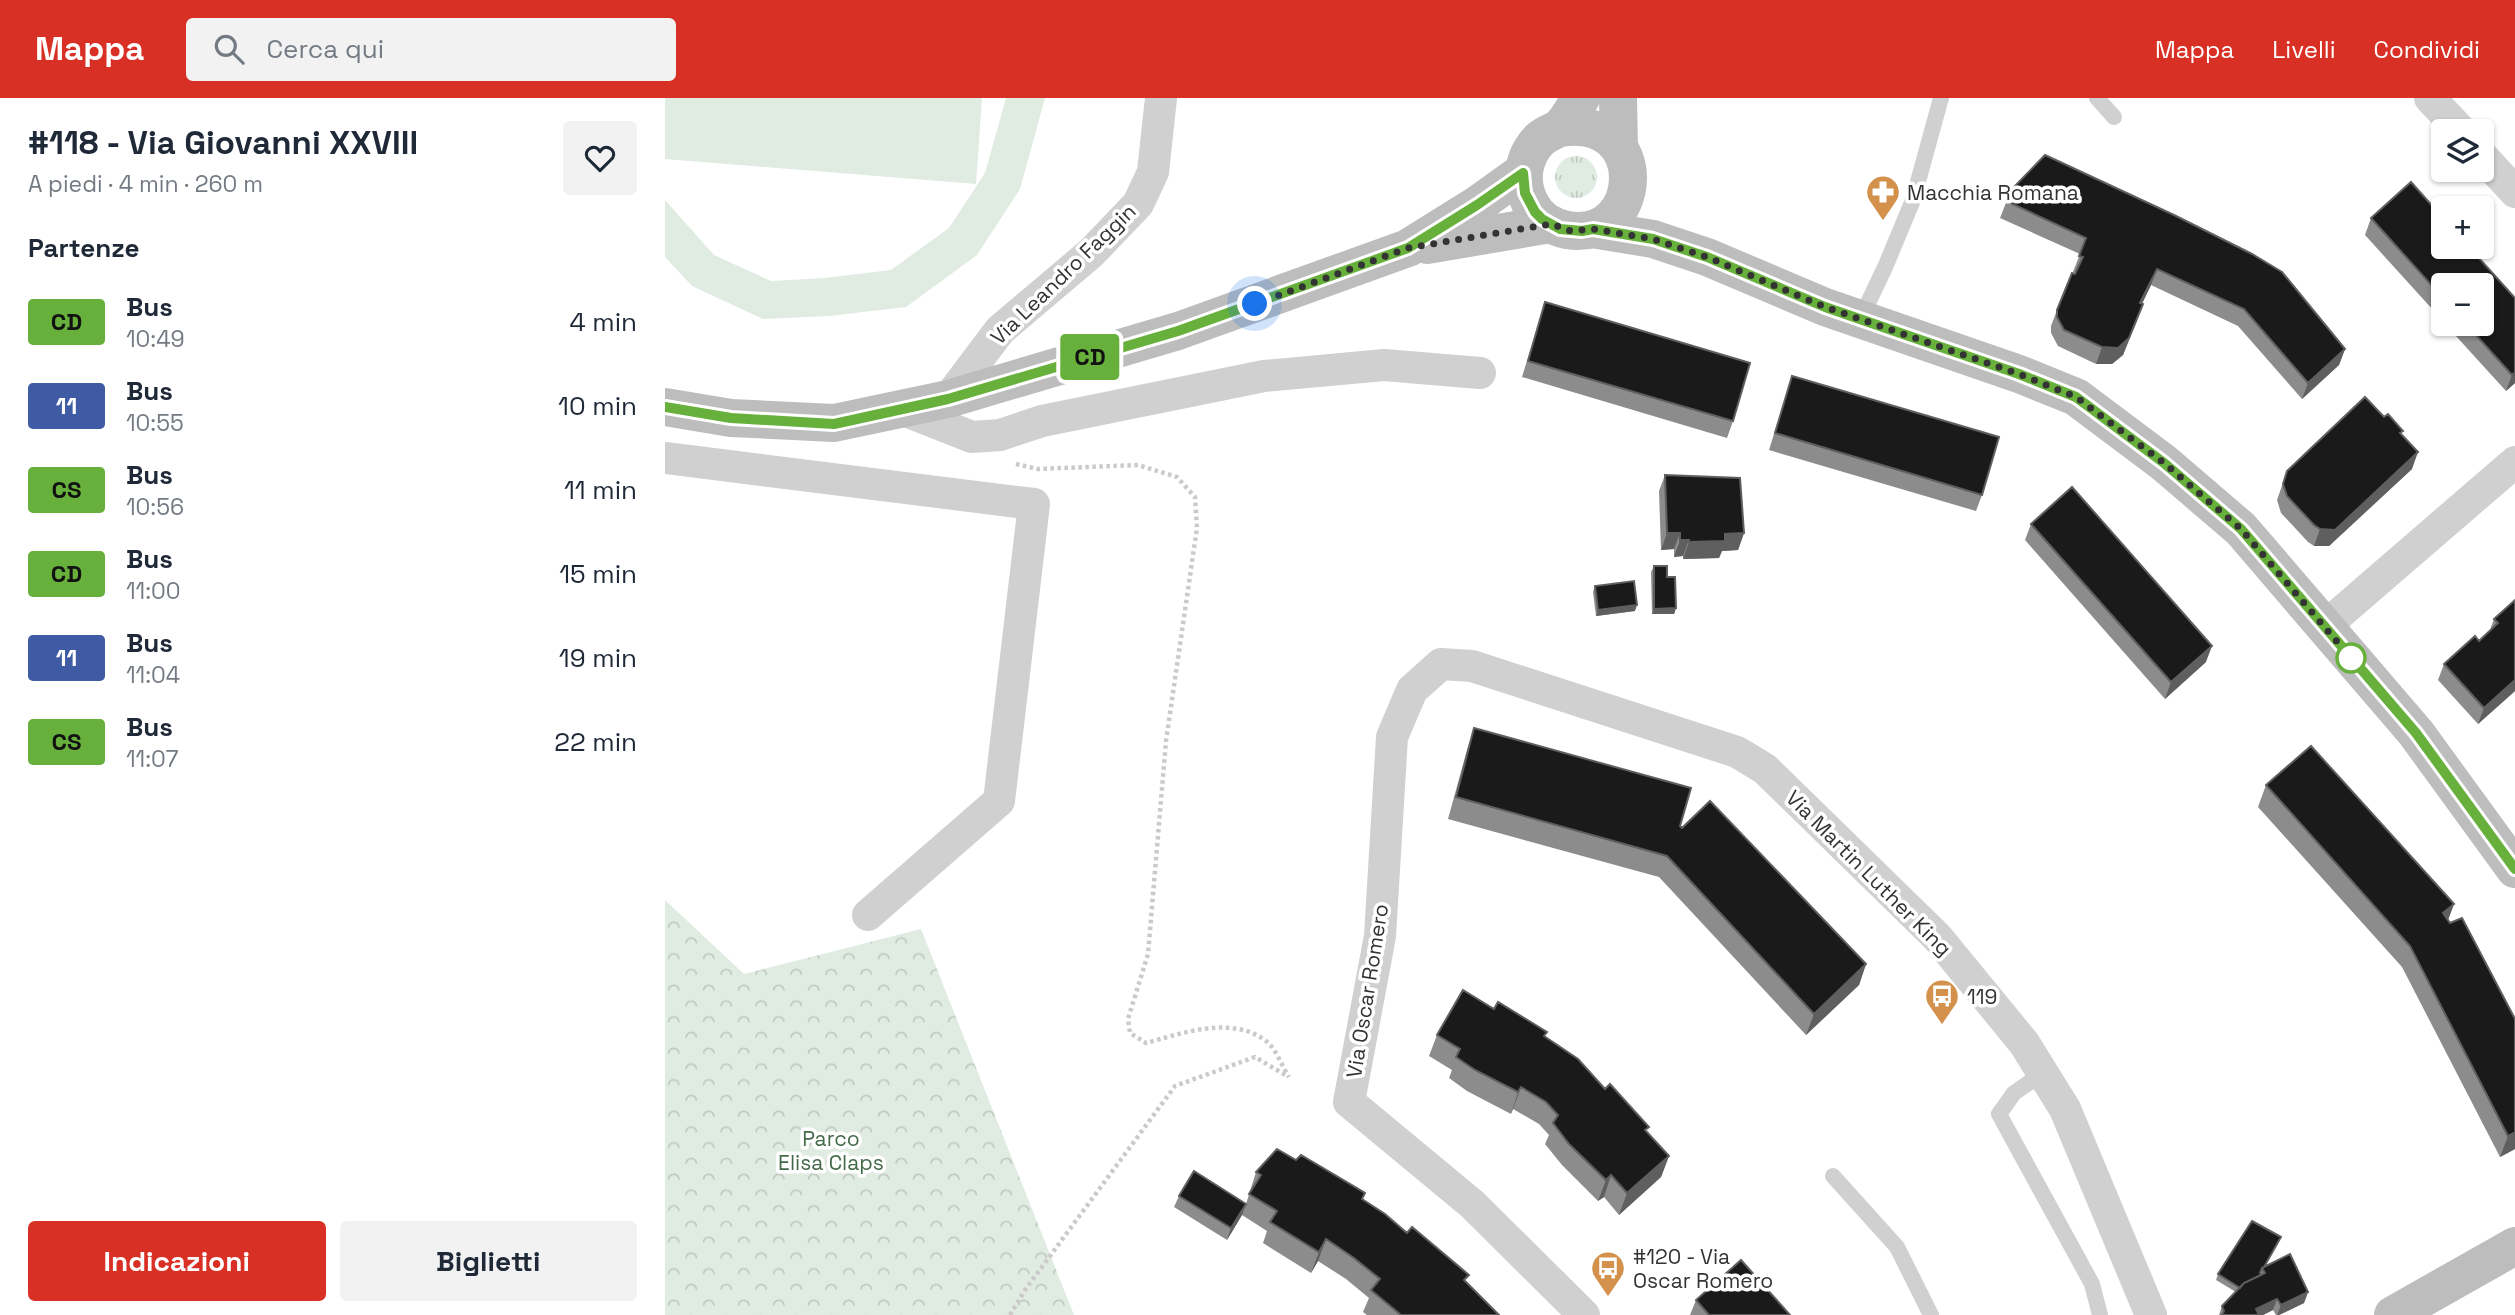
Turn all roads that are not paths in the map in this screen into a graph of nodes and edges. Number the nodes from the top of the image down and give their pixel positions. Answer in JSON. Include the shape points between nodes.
{"nodes":[{"id":1,"x":1161,"y":98,"type":"edge"},
{"id":2,"x":1618,"y":98,"type":"edge"},
{"id":3,"x":1941,"y":98,"type":"edge"},
{"id":4,"x":2097,"y":98,"type":"edge"},
{"id":5,"x":2430,"y":98,"type":"edge"},
{"id":6,"x":1570,"y":113,"type":"edge"},
{"id":7,"x":2114,"y":117,"type":"dead end"},
{"id":8,"x":2450,"y":119,"type":"edge"},
{"id":9,"x":1624,"y":166,"type":"junction"},
{"id":10,"x":2494,"y":169,"type":"edge"},
{"id":11,"x":1523,"y":173,"type":"junction"},
{"id":12,"x":2515,"y":192,"type":"edge"},
{"id":13,"x":1551,"y":224,"type":"junction"},
{"id":14,"x":1593,"y":229,"type":"junction"},
{"id":15,"x":1408,"y":248,"type":"junction"},
{"id":16,"x":1707,"y":257,"type":"junction"},
{"id":17,"x":1860,"y":320,"type":"junction"},
{"id":18,"x":1480,"y":373,"type":"dead end"},
{"id":19,"x":948,"y":399,"type":"junction"},
{"id":20,"x":666,"y":409,"type":"edge"},
{"id":21,"x":901,"y":409,"type":"junction"},
{"id":22,"x":665,"y":458,"type":"edge"},
{"id":23,"x":2515,"y":462,"type":"edge"},
{"id":24,"x":2324,"y":627,"type":"junction"},
{"id":25,"x":1441,"y":664,"type":"joint"},
{"id":26,"x":2515,"y":869,"type":"edge"},
{"id":27,"x":867,"y":915,"type":"dead end"},
{"id":28,"x":2043,"y":1073,"type":"junction"},
{"id":29,"x":1833,"y":1176,"type":"dead end"},
{"id":30,"x":2515,"y":1246,"type":"edge"},
{"id":31,"x":1584,"y":1315,"type":"edge"},
{"id":32,"x":1931,"y":1315,"type":"edge"},
{"id":33,"x":2100,"y":1315,"type":"edge"},
{"id":34,"x":2151,"y":1315,"type":"edge"},
{"id":35,"x":2393,"y":1315,"type":"edge"}],
"edges":[{"from":1,"to":19,"type":"street","name":"Via Leandro Faggin","via":[[1153,172],[1138,204],[1091,253],[1000,330]]},
{"from":2,"to":9,"type":"main road"},
{"from":3,"to":17,"type":"lane","via":[[1913,200]]},
{"from":4,"to":7,"type":"lane"},
{"from":5,"to":8,"type":"street"},
{"from":6,"to":9,"type":"main road","via":[[1576,125],[1608,136]]},
{"from":6,"to":11,"type":"main road","via":[[1535,145]]},
{"from":9,"to":14,"type":"main road","via":[[1627,194],[1617,212]]},
{"from":9,"to":16,"type":"main road","via":[[1664,222]]},
{"from":10,"to":12,"type":"street"},
{"from":11,"to":13,"type":"main road","via":[[1529,202]]},
{"from":11,"to":15,"type":"main road"},
{"from":13,"to":14,"type":"main road","via":[[1571,231]]},
{"from":13,"to":15,"type":"main road"},
{"from":14,"to":16,"type":"main road","via":[[1653,239]]},
{"from":15,"to":19,"type":"main road","via":[[1178,331]]},
{"from":16,"to":17,"type":"main road"},
{"from":17,"to":24,"type":"main road","via":[[2076,397],[2241,529]]},
{"from":18,"to":21,"type":"street","via":[[1384,365],[1264,376],[972,438]]},
{"from":19,"to":21,"type":"main road"},
{"from":20,"to":21,"type":"main road","via":[[834,424]]},
{"from":22,"to":27,"type":"street","via":[[1034,504],[999,801]]},
{"from":23,"to":24,"type":"street"},
{"from":24,"to":26,"type":"main road","via":[[2416,733]]},
{"from":25,"to":28,"type":"street","name":"Via Martin Luther King","via":[[1472,666],[1737,752],[1765,769],[1937,937]]},
{"from":25,"to":31,"type":"street","name":"Via Oscar Romero","via":[[1412,690],[1392,737],[1380,936],[1349,1102],[1472,1204]]},
{"from":28,"to":33,"type":"lane","via":[[2014,1093],[1999,1114],[2092,1284]]},
{"from":28,"to":34,"type":"street","name":"Via Martin Luther King","via":[[2065,1109]]},
{"from":29,"to":32,"type":"lane","via":[[1897,1247]]},
{"from":30,"to":35,"type":"main road"}]}
